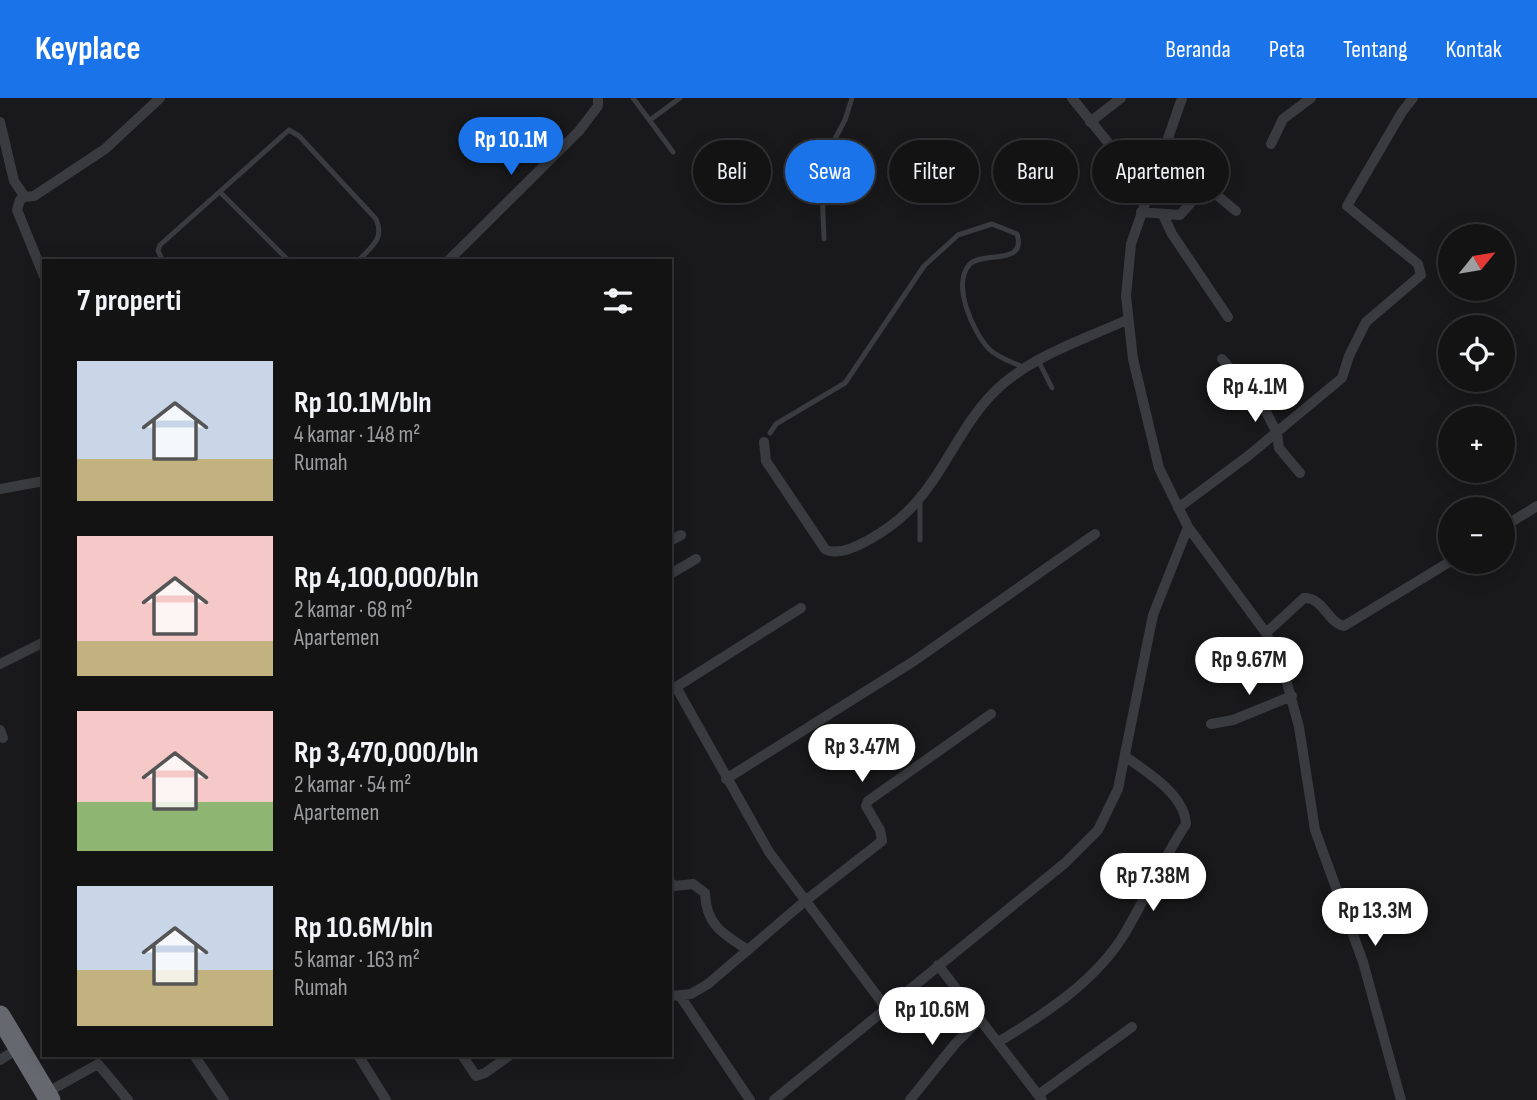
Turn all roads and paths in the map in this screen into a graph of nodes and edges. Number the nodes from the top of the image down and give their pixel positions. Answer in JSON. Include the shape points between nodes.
{"nodes":[{"id":1,"x":160,"y":98,"type":"edge"},
{"id":2,"x":599,"y":98,"type":"edge"},
{"id":3,"x":633,"y":98,"type":"edge"},
{"id":4,"x":680,"y":98,"type":"edge"},
{"id":5,"x":852,"y":98,"type":"edge"},
{"id":6,"x":1072,"y":98,"type":"edge"},
{"id":7,"x":1121,"y":98,"type":"edge"},
{"id":8,"x":1182,"y":98,"type":"edge"},
{"id":9,"x":1311,"y":98,"type":"edge"},
{"id":10,"x":1413,"y":98,"type":"edge"},
{"id":11,"x":650,"y":120,"type":"junction"},
{"id":12,"x":0,"y":122,"type":"edge"},
{"id":13,"x":1090,"y":122,"type":"junction"},
{"id":14,"x":1105,"y":140,"type":"edge"},
{"id":15,"x":1167,"y":140,"type":"edge"},
{"id":16,"x":1271,"y":144,"type":"dead end"},
{"id":17,"x":673,"y":152,"type":"dead end"},
{"id":18,"x":220,"y":192,"type":"junction"},
{"id":19,"x":25,"y":197,"type":"junction"},
{"id":20,"x":1145,"y":203,"type":"edge"},
{"id":21,"x":1237,"y":211,"type":"dead end"},
{"id":22,"x":1141,"y":212,"type":"junction"},
{"id":23,"x":1163,"y":215,"type":"junction"},
{"id":24,"x":824,"y":239,"type":"dead end"},
{"id":25,"x":162,"y":259,"type":"edge"},
{"id":26,"x":287,"y":259,"type":"edge"},
{"id":27,"x":360,"y":259,"type":"edge"},
{"id":28,"x":450,"y":259,"type":"edge"},
{"id":29,"x":42,"y":271,"type":"edge"},
{"id":30,"x":1227,"y":317,"type":"dead end"},
{"id":31,"x":1126,"y":320,"type":"junction"},
{"id":32,"x":1222,"y":359,"type":"dead end"},
{"id":33,"x":1038,"y":360,"type":"junction"},
{"id":34,"x":1024,"y":367,"type":"junction"},
{"id":35,"x":1052,"y":388,"type":"dead end"},
{"id":36,"x":1277,"y":433,"type":"junction"},
{"id":37,"x":767,"y":438,"type":"joint"},
{"id":38,"x":1300,"y":473,"type":"dead end"},
{"id":39,"x":42,"y":481,"type":"edge"},
{"id":40,"x":0,"y":489,"type":"edge"},
{"id":41,"x":920,"y":497,"type":"junction"},
{"id":42,"x":1537,"y":506,"type":"edge"},
{"id":43,"x":1178,"y":508,"type":"junction"},
{"id":44,"x":1515,"y":520,"type":"edge"},
{"id":45,"x":1188,"y":527,"type":"junction"},
{"id":46,"x":681,"y":534,"type":"dead end"},
{"id":47,"x":1095,"y":534,"type":"dead end"},
{"id":48,"x":672,"y":540,"type":"edge"},
{"id":49,"x":920,"y":540,"type":"dead end"},
{"id":50,"x":696,"y":559,"type":"dead end"},
{"id":51,"x":1438,"y":569,"type":"edge"},
{"id":52,"x":672,"y":573,"type":"edge"},
{"id":53,"x":801,"y":608,"type":"dead end"},
{"id":54,"x":1266,"y":633,"type":"junction"},
{"id":55,"x":42,"y":643,"type":"edge"},
{"id":56,"x":0,"y":664,"type":"edge"},
{"id":57,"x":673,"y":689,"type":"edge"},
{"id":58,"x":1292,"y":696,"type":"junction"},
{"id":59,"x":991,"y":714,"type":"dead end"},
{"id":60,"x":1211,"y":724,"type":"dead end"},
{"id":61,"x":1126,"y":757,"type":"junction"},
{"id":62,"x":726,"y":779,"type":"junction"},
{"id":63,"x":672,"y":884,"type":"edge"},
{"id":64,"x":805,"y":901,"type":"junction"},
{"id":65,"x":748,"y":950,"type":"junction"},
{"id":66,"x":939,"y":965,"type":"junction"},
{"id":67,"x":675,"y":996,"type":"edge"},
{"id":68,"x":887,"y":1009,"type":"junction"},
{"id":69,"x":0,"y":1016,"type":"edge"},
{"id":70,"x":980,"y":1019,"type":"junction"},
{"id":71,"x":1132,"y":1027,"type":"dead end"},
{"id":72,"x":998,"y":1042,"type":"junction"},
{"id":73,"x":19,"y":1048,"type":"junction"},
{"id":74,"x":107,"y":1057,"type":"edge"},
{"id":75,"x":195,"y":1057,"type":"edge"},
{"id":76,"x":359,"y":1057,"type":"edge"},
{"id":77,"x":464,"y":1057,"type":"edge"},
{"id":78,"x":507,"y":1057,"type":"edge"},
{"id":79,"x":0,"y":1060,"type":"edge"},
{"id":80,"x":98,"y":1064,"type":"junction"},
{"id":81,"x":48,"y":1097,"type":"edge"},
{"id":82,"x":1040,"y":1098,"type":"edge"},
{"id":83,"x":128,"y":1100,"type":"edge"},
{"id":84,"x":224,"y":1100,"type":"edge"},
{"id":85,"x":386,"y":1100,"type":"edge"},
{"id":86,"x":750,"y":1100,"type":"edge"},
{"id":87,"x":774,"y":1100,"type":"edge"},
{"id":88,"x":910,"y":1100,"type":"edge"},
{"id":89,"x":1401,"y":1100,"type":"edge"}],
"edges":[{"from":1,"to":19,"type":"street","via":[[86,164],[43,193]]},
{"from":2,"to":28,"type":"street","via":[[579,131]]},
{"from":3,"to":11,"type":"lane"},
{"from":4,"to":11,"type":"lane"},
{"from":5,"to":24,"type":"lane","via":[[821,165]]},
{"from":6,"to":13,"type":"street"},
{"from":7,"to":13,"type":"street"},
{"from":8,"to":15,"type":"street"},
{"from":9,"to":16,"type":"street","via":[[1283,120]]},
{"from":10,"to":36,"type":"street","via":[[1347,206],[1418,264],[1421,275],[1366,322],[1342,378]]},
{"from":11,"to":17,"type":"lane"},
{"from":12,"to":19,"type":"street","via":[[14,181]]},
{"from":13,"to":14,"type":"street"},
{"from":18,"to":25,"type":"lane","via":[[160,246]]},
{"from":18,"to":26,"type":"lane"},
{"from":18,"to":27,"type":"lane","via":[[289,130],[376,219],[377,242]]},
{"from":19,"to":29,"type":"street","via":[[17,210]]},
{"from":20,"to":22,"type":"street"},
{"from":21,"to":23,"type":"street","via":[[1206,186],[1180,215]]},
{"from":22,"to":23,"type":"street"},
{"from":22,"to":31,"type":"street","via":[[1131,244]]},
{"from":23,"to":30,"type":"street"},
{"from":31,"to":33,"type":"street"},
{"from":31,"to":43,"type":"street","via":[[1160,468]]},
{"from":32,"to":36,"type":"street","via":[[1262,404]]},
{"from":33,"to":34,"type":"street"},
{"from":33,"to":35,"type":"lane"},
{"from":34,"to":37,"type":"lane","via":[[989,349],[962,295],[968,265],[976,259],[1008,256],[1019,241],[1017,234],[992,224],[958,236],[924,266],[845,383],[776,424]]},
{"from":34,"to":41,"type":"street","via":[[979,409]]},
{"from":36,"to":38,"type":"street","via":[[1279,448]]},
{"from":36,"to":43,"type":"street"},
{"from":37,"to":41,"type":"street","via":[[766,461],[830,552],[860,545]]},
{"from":39,"to":40,"type":"street"},
{"from":41,"to":49,"type":"lane"},
{"from":42,"to":44,"type":"street"},
{"from":43,"to":45,"type":"street"},
{"from":45,"to":54,"type":"street"},
{"from":45,"to":61,"type":"street","via":[[1153,615]]},
{"from":46,"to":48,"type":"street"},
{"from":47,"to":62,"type":"street","via":[[914,660]]},
{"from":50,"to":52,"type":"street"},
{"from":51,"to":54,"type":"street","via":[[1344,626],[1336,624],[1320,604],[1304,598]]},
{"from":53,"to":57,"type":"street"},
{"from":54,"to":58,"type":"street"},
{"from":55,"to":56,"type":"street"},
{"from":57,"to":62,"type":"street"},
{"from":58,"to":60,"type":"street"},
{"from":58,"to":89,"type":"street","via":[[1309,807],[1378,1010]]},
{"from":59,"to":64,"type":"street","via":[[871,797],[866,806],[882,841]]},
{"from":61,"to":66,"type":"street","via":[[1118,789],[1098,830],[1065,863]]},
{"from":61,"to":72,"type":"street","via":[[1173,797],[1186,824],[1124,934],[1098,968]]},
{"from":62,"to":64,"type":"street","via":[[769,852]]},
{"from":63,"to":65,"type":"street","via":[[693,884],[705,893],[709,919],[719,932]]},
{"from":64,"to":65,"type":"street"},
{"from":64,"to":68,"type":"street"},
{"from":65,"to":67,"type":"street","via":[[708,984]]},
{"from":66,"to":68,"type":"street"},
{"from":66,"to":70,"type":"street"},
{"from":67,"to":86,"type":"street"},
{"from":68,"to":87,"type":"street"},
{"from":69,"to":73,"type":"highway"},
{"from":70,"to":72,"type":"street"},
{"from":70,"to":88,"type":"street"},
{"from":71,"to":82,"type":"street"},
{"from":72,"to":82,"type":"street"},
{"from":73,"to":79,"type":"street"},
{"from":73,"to":81,"type":"highway"},
{"from":74,"to":80,"type":"street"},
{"from":75,"to":84,"type":"street"},
{"from":76,"to":85,"type":"street"},
{"from":77,"to":78,"type":"street","via":[[476,1076]]},
{"from":80,"to":81,"type":"street"},
{"from":80,"to":83,"type":"street"}]}
